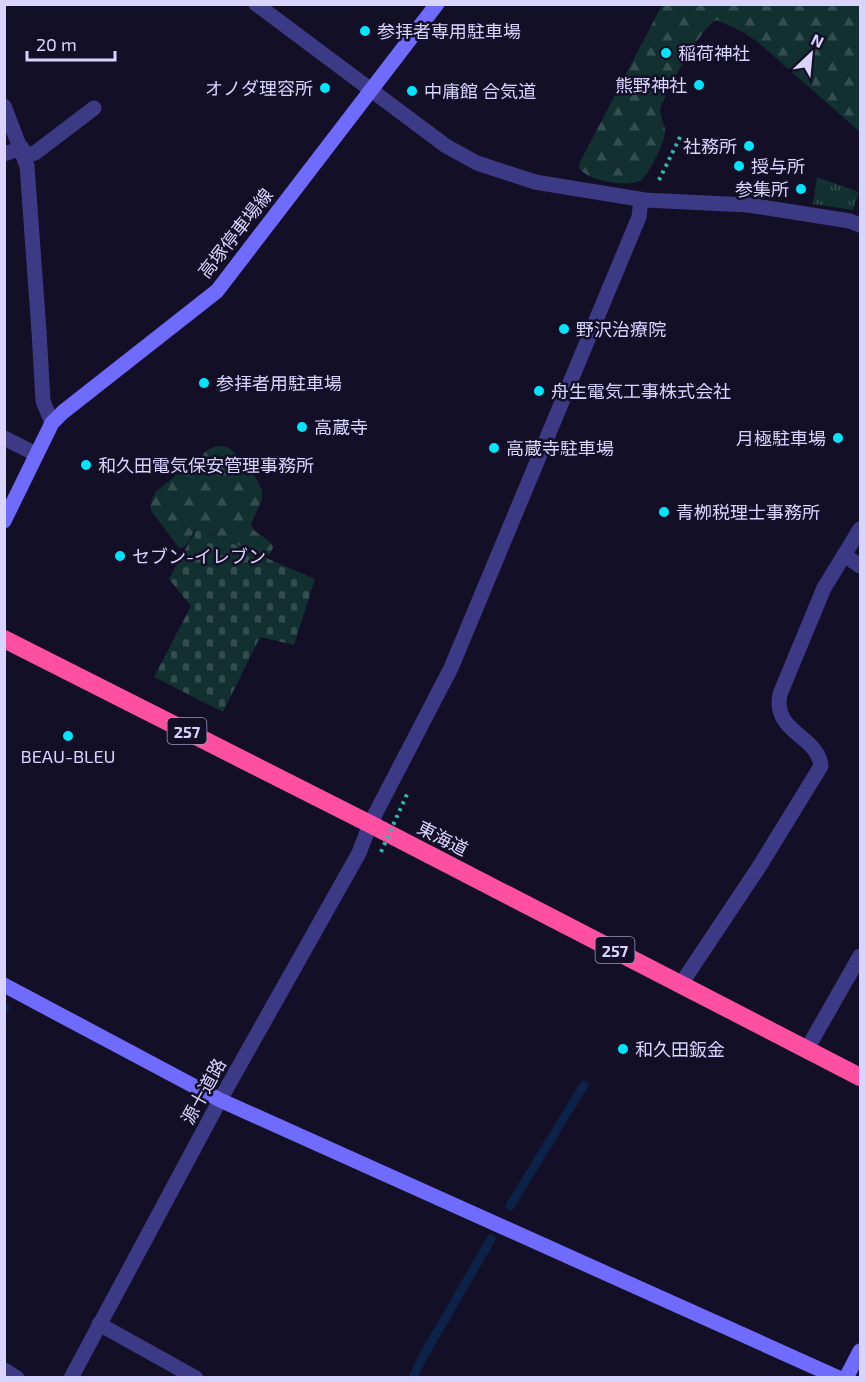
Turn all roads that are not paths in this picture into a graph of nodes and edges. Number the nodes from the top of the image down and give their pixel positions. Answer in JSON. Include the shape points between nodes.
{"nodes":[{"id":1,"x":256,"y":4,"type":"edge"},
{"id":2,"x":437,"y":4,"type":"edge"},
{"id":3,"x":370,"y":91,"type":"junction"},
{"id":4,"x":4,"y":106,"type":"edge"},
{"id":5,"x":94,"y":108,"type":"dead end"},
{"id":6,"x":23,"y":152,"type":"junction"},
{"id":7,"x":4,"y":154,"type":"edge"},
{"id":8,"x":641,"y":200,"type":"junction"},
{"id":9,"x":861,"y":225,"type":"edge"},
{"id":10,"x":52,"y":423,"type":"junction"},
{"id":11,"x":4,"y":438,"type":"edge"},
{"id":12,"x":36,"y":454,"type":"junction"},
{"id":13,"x":4,"y":521,"type":"edge"},
{"id":14,"x":861,"y":529,"type":"edge"},
{"id":15,"x":844,"y":555,"type":"junction"},
{"id":16,"x":861,"y":566,"type":"edge"},
{"id":17,"x":4,"y":639,"type":"edge"},
{"id":18,"x":370,"y":824,"type":"junction"},
{"id":19,"x":861,"y":956,"type":"edge"},
{"id":20,"x":681,"y":984,"type":"junction"},
{"id":21,"x":4,"y":985,"type":"edge"},
{"id":22,"x":807,"y":1049,"type":"junction"},
{"id":23,"x":861,"y":1077,"type":"edge"},
{"id":24,"x":219,"y":1100,"type":"junction"},
{"id":25,"x":99,"y":1324,"type":"junction"},
{"id":26,"x":861,"y":1350,"type":"edge"},
{"id":27,"x":4,"y":1370,"type":"edge"},
{"id":28,"x":17,"y":1377,"type":"edge"},
{"id":29,"x":71,"y":1377,"type":"edge"},
{"id":30,"x":196,"y":1377,"type":"edge"},
{"id":31,"x":839,"y":1377,"type":"edge"},
{"id":32,"x":846,"y":1377,"type":"edge"}],
"edges":[{"from":1,"to":3,"type":"street"},
{"from":2,"to":3,"type":"street","name":"高塚停車場線"},
{"from":3,"to":8,"type":"street","via":[[446,146],[477,163],[535,182]]},
{"from":3,"to":10,"type":"street","name":"高塚停車場線","via":[[216,291]]},
{"from":4,"to":6,"type":"street"},
{"from":5,"to":6,"type":"street","via":[[35,153]]},
{"from":6,"to":7,"type":"street"},
{"from":6,"to":10,"type":"street","via":[[29,183],[43,401]]},
{"from":8,"to":9,"type":"street","via":[[748,205]]},
{"from":8,"to":18,"type":"street","name":"源十道路","via":[[639,217],[451,668]]},
{"from":10,"to":12,"type":"street","name":"高塚停車場線"},
{"from":11,"to":12,"type":"street"},
{"from":12,"to":13,"type":"street","name":"高塚停車場線"},
{"from":14,"to":15,"type":"street"},
{"from":15,"to":16,"type":"street"},
{"from":15,"to":20,"type":"street","via":[[824,588],[778,705],[780,715],[815,751],[821,766]]},
{"from":17,"to":18,"type":"highway","name":"東海道","number":"257"},
{"from":18,"to":20,"type":"highway","name":"東海道","number":"257"},
{"from":18,"to":24,"type":"street","name":"源十道路","via":[[359,853]]},
{"from":19,"to":22,"type":"street"},
{"from":20,"to":22,"type":"highway","name":"東海道","number":"257"},
{"from":21,"to":24,"type":"street"},
{"from":22,"to":23,"type":"highway","name":"東海道","number":"257"},
{"from":24,"to":25,"type":"street","name":"源十道路"},
{"from":24,"to":31,"type":"street"},
{"from":25,"to":29,"type":"street","name":"源十道路"},
{"from":25,"to":30,"type":"street"},
{"from":26,"to":32,"type":"street"},
{"from":27,"to":28,"type":"street"}]}
